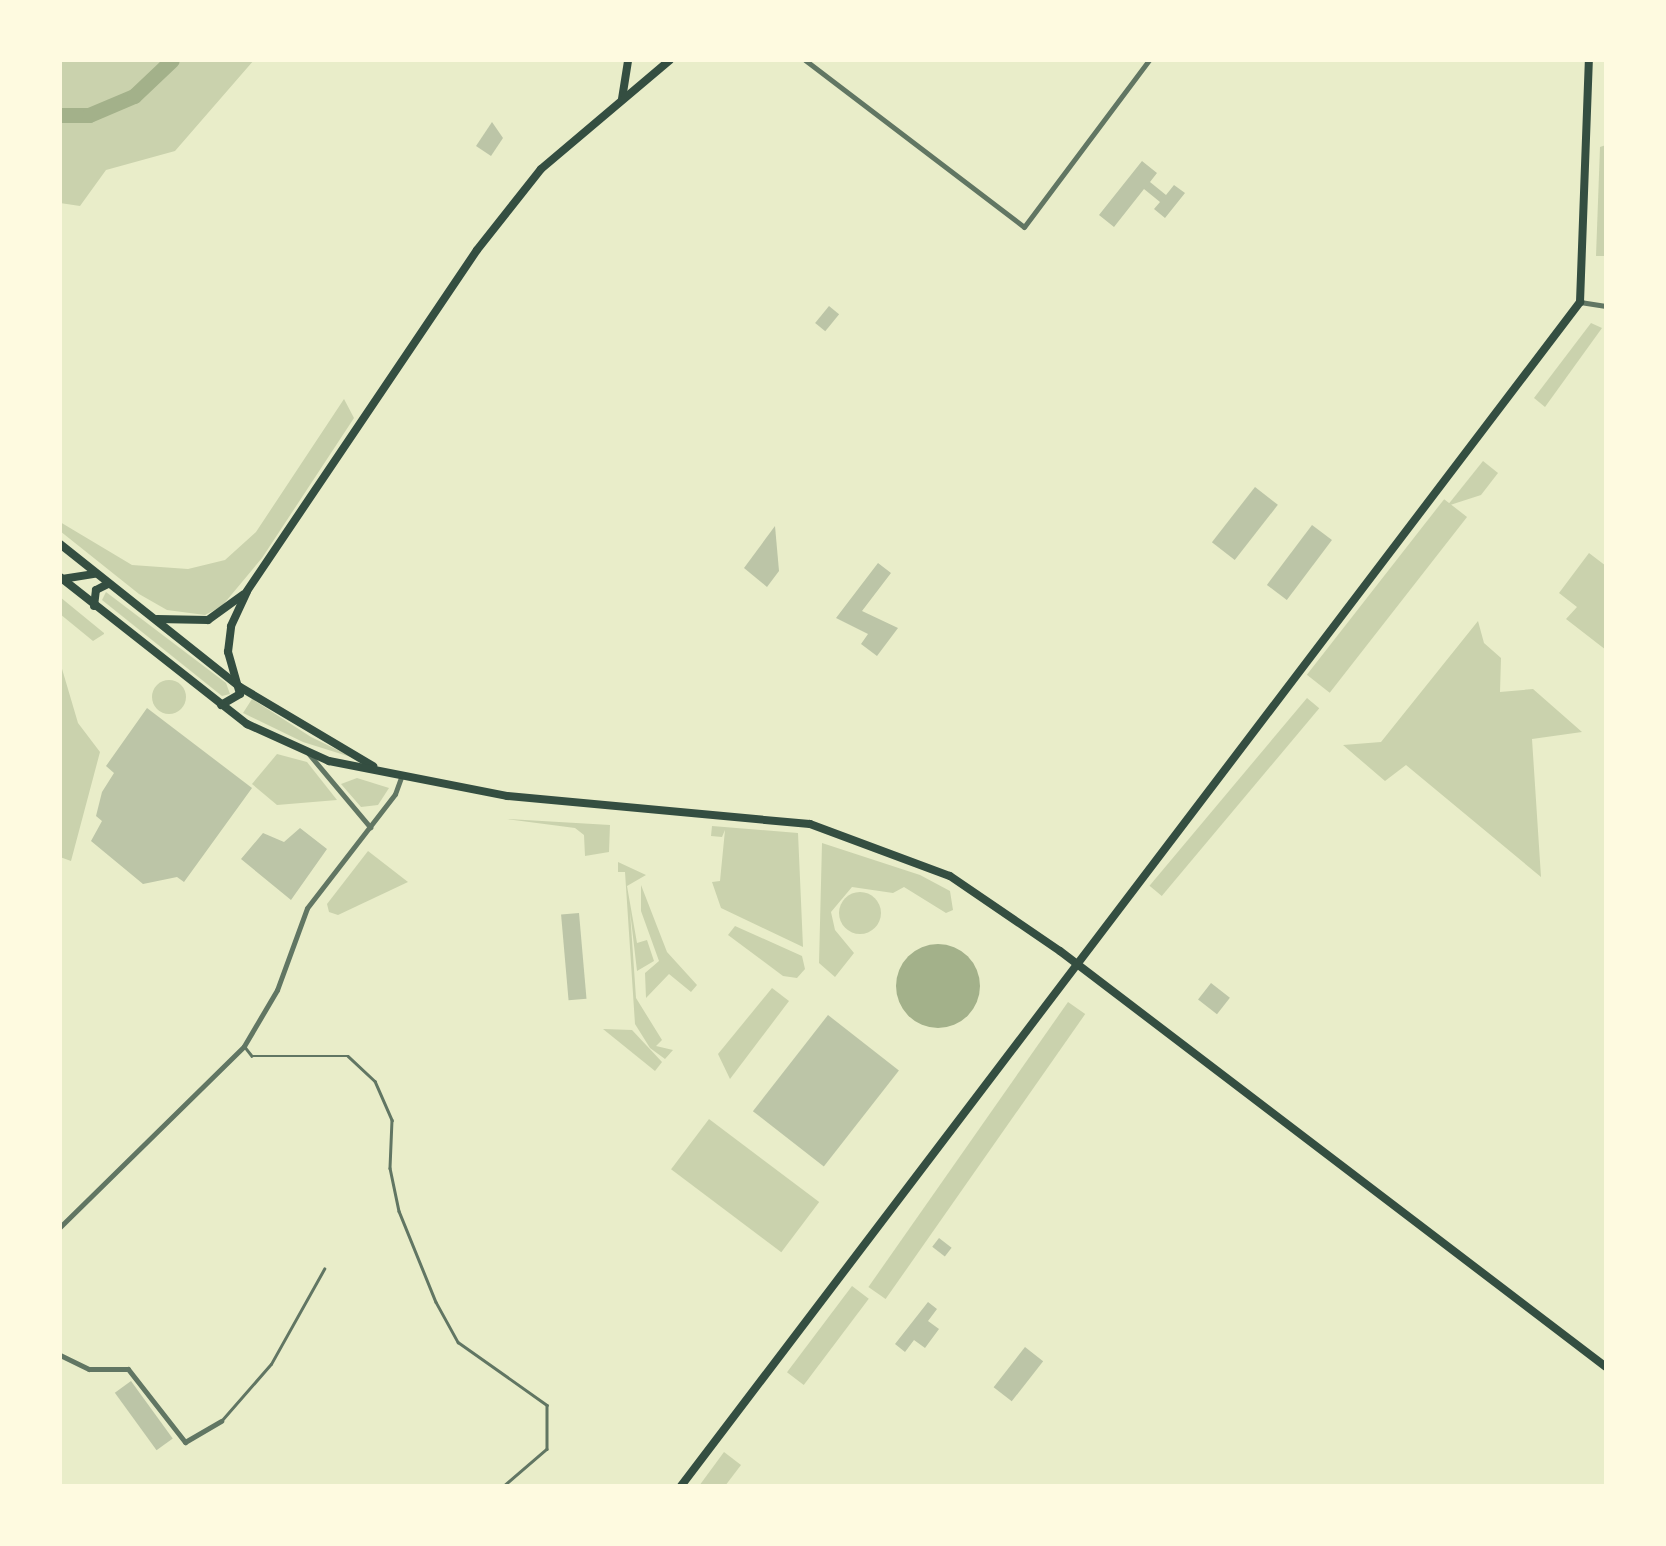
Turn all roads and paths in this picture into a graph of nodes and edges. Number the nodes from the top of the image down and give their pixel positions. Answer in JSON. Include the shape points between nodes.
{"nodes":[{"id":1,"x":628,"y":60,"type":"edge"},
{"id":2,"x":670,"y":60,"type":"edge"},
{"id":3,"x":805,"y":60,"type":"edge"},
{"id":4,"x":1149,"y":60,"type":"edge"},
{"id":5,"x":1589,"y":60,"type":"edge"},
{"id":6,"x":622,"y":99,"type":"junction"},
{"id":7,"x":1580,"y":302,"type":"junction"},
{"id":8,"x":1606,"y":306,"type":"edge"},
{"id":9,"x":60,"y":544,"type":"edge"},
{"id":10,"x":95,"y":574,"type":"junction"},
{"id":11,"x":61,"y":578,"type":"edge"},
{"id":12,"x":108,"y":584,"type":"junction"},
{"id":13,"x":247,"y":591,"type":"junction"},
{"id":14,"x":95,"y":609,"type":"junction"},
{"id":15,"x":152,"y":618,"type":"junction"},
{"id":16,"x":240,"y":686,"type":"junction"},
{"id":17,"x":222,"y":705,"type":"junction"},
{"id":18,"x":308,"y":753,"type":"junction"},
{"id":19,"x":374,"y":766,"type":"junction"},
{"id":20,"x":402,"y":775,"type":"junction"},
{"id":21,"x":384,"y":810,"type":"junction"},
{"id":22,"x":358,"y":814,"type":"junction"},
{"id":23,"x":370,"y":827,"type":"junction"},
{"id":24,"x":1079,"y":966,"type":"junction"},
{"id":25,"x":244,"y":1046,"type":"junction"},
{"id":26,"x":60,"y":1227,"type":"edge"},
{"id":27,"x":324,"y":1269,"type":"dead end"},
{"id":28,"x":60,"y":1356,"type":"edge"},
{"id":29,"x":1606,"y":1367,"type":"edge"},
{"id":30,"x":221,"y":1421,"type":"joint"},
{"id":31,"x":504,"y":1486,"type":"edge"},
{"id":32,"x":681,"y":1486,"type":"edge"}],
"edges":[{"from":1,"to":6,"type":"main road"},
{"from":2,"to":6,"type":"main road"},
{"from":3,"to":4,"type":"street","via":[[1024,227]]},
{"from":5,"to":7,"type":"main road"},
{"from":6,"to":13,"type":"main road","via":[[541,168],[506,210]]},
{"from":7,"to":8,"type":"street"},
{"from":7,"to":24,"type":"main road"},
{"from":9,"to":10,"type":"main road"},
{"from":10,"to":11,"type":"main road"},
{"from":10,"to":12,"type":"main road"},
{"from":11,"to":14,"type":"main road"},
{"from":12,"to":14,"type":"main road","via":[[93,594]]},
{"from":12,"to":15,"type":"main road"},
{"from":13,"to":15,"type":"main road","via":[[208,620],[177,624]]},
{"from":13,"to":16,"type":"main road","via":[[230,626],[228,652]]},
{"from":14,"to":17,"type":"main road"},
{"from":15,"to":16,"type":"main road"},
{"from":16,"to":17,"type":"main road","via":[[237,699]]},
{"from":16,"to":19,"type":"main road"},
{"from":17,"to":18,"type":"main road"},
{"from":18,"to":19,"type":"main road"},
{"from":18,"to":22,"type":"street"},
{"from":19,"to":20,"type":"main road"},
{"from":20,"to":21,"type":"street"},
{"from":20,"to":24,"type":"main road","via":[[492,794],[760,815],[842,831],[950,876]]},
{"from":21,"to":22,"type":"street","via":[[370,818]]},
{"from":21,"to":23,"type":"street"},
{"from":22,"to":23,"type":"street"},
{"from":23,"to":25,"type":"street","via":[[307,908],[277,990]]},
{"from":24,"to":29,"type":"main road"},
{"from":24,"to":32,"type":"main road"},
{"from":25,"to":26,"type":"street"},
{"from":25,"to":31,"type":"lane","via":[[252,1056],[348,1056],[375,1080],[392,1120],[390,1168],[398,1211],[436,1302],[458,1342],[548,1405],[547,1449]]},
{"from":27,"to":30,"type":"lane","via":[[271,1364]]},
{"from":28,"to":30,"type":"street","via":[[88,1369],[128,1369],[185,1442]]}]}
